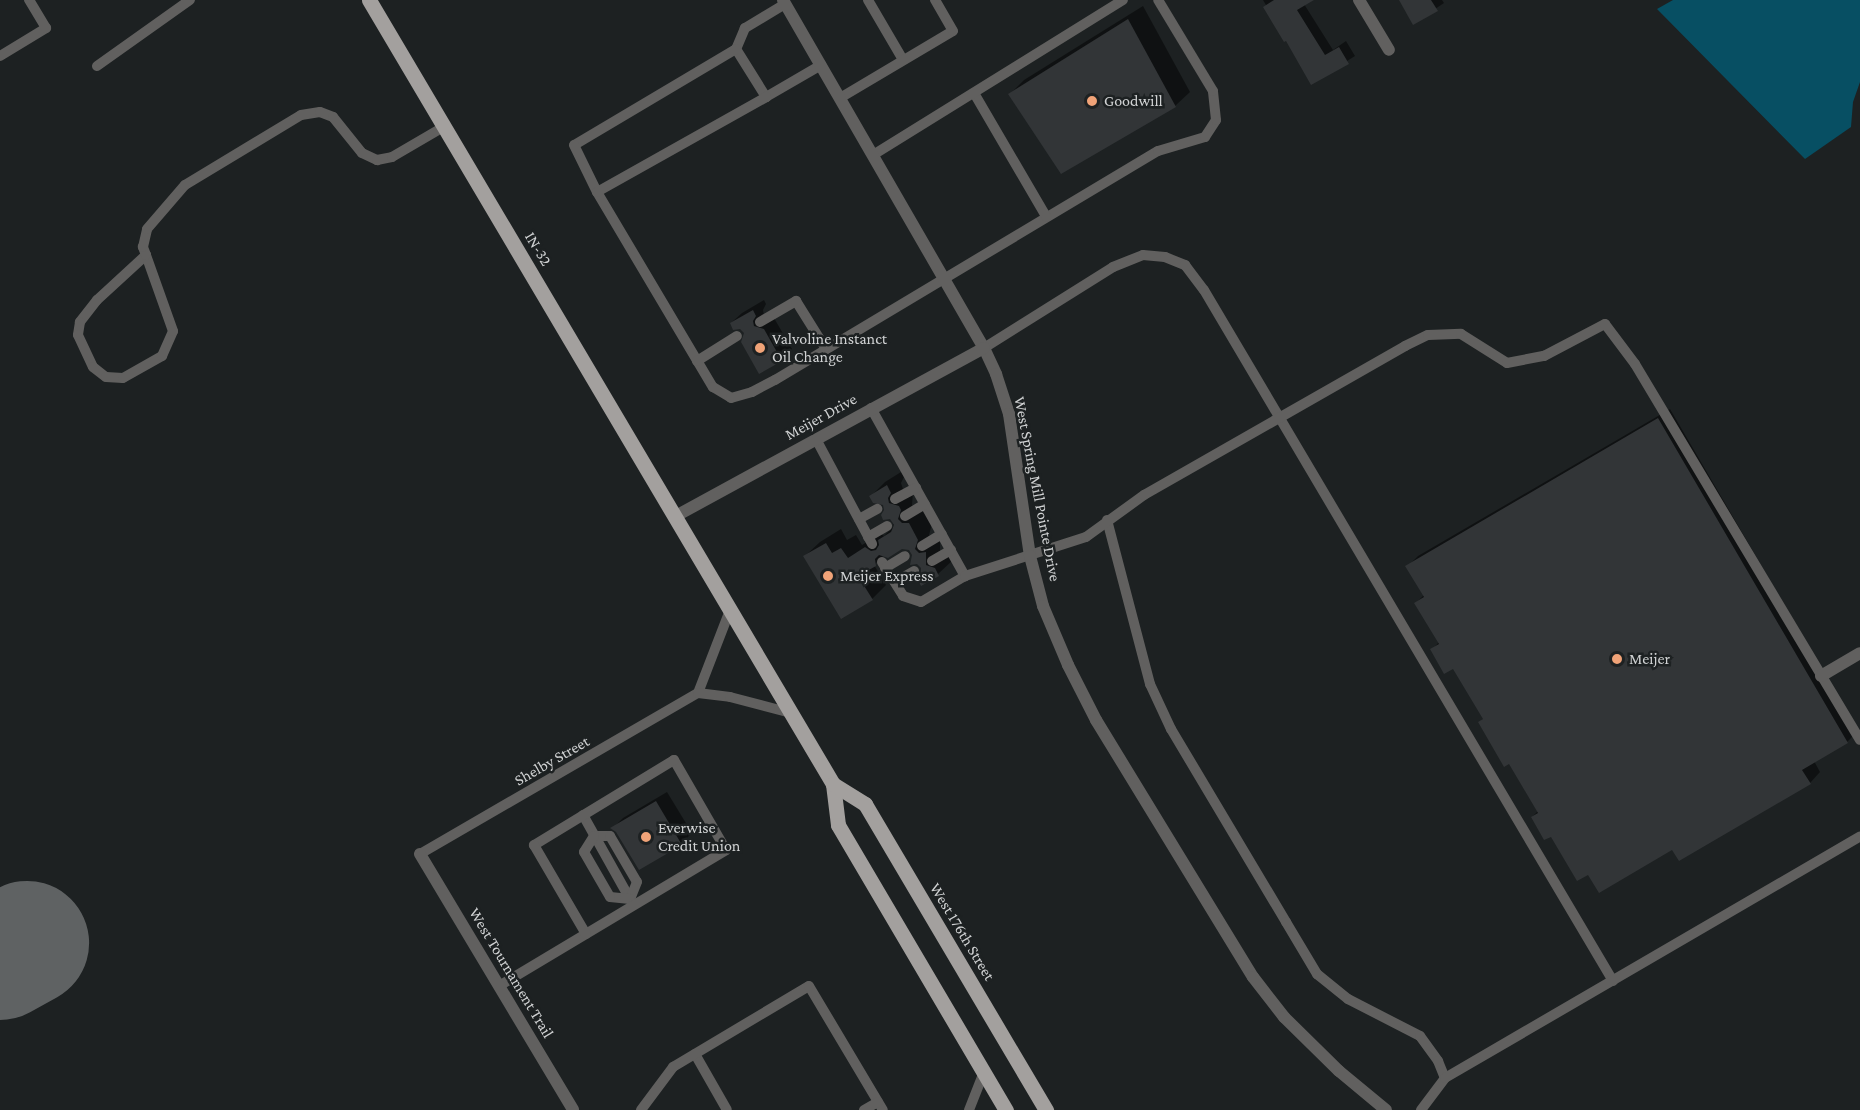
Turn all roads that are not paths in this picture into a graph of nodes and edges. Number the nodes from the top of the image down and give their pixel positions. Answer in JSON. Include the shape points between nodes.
{"nodes":[{"id":1,"x":29,"y":0,"type":"edge"},
{"id":2,"x":190,"y":0,"type":"edge"},
{"id":3,"x":369,"y":0,"type":"edge"},
{"id":4,"x":867,"y":0,"type":"edge"},
{"id":5,"x":935,"y":0,"type":"edge"},
{"id":6,"x":1123,"y":0,"type":"edge"},
{"id":7,"x":1158,"y":0,"type":"edge"},
{"id":8,"x":1359,"y":0,"type":"edge"},
{"id":9,"x":784,"y":2,"type":"edge"},
{"id":10,"x":736,"y":49,"type":"junction"},
{"id":11,"x":1389,"y":50,"type":"dead end"},
{"id":12,"x":0,"y":56,"type":"edge"},
{"id":13,"x":903,"y":60,"type":"junction"},
{"id":14,"x":821,"y":65,"type":"junction"},
{"id":15,"x":97,"y":66,"type":"dead end"},
{"id":16,"x":974,"y":93,"type":"junction"},
{"id":17,"x":766,"y":97,"type":"junction"},
{"id":18,"x":840,"y":98,"type":"junction"},
{"id":19,"x":445,"y":126,"type":"junction"},
{"id":20,"x":873,"y":155,"type":"junction"},
{"id":21,"x":597,"y":192,"type":"junction"},
{"id":22,"x":1046,"y":216,"type":"junction"},
{"id":23,"x":146,"y":255,"type":"junction"},
{"id":24,"x":942,"y":278,"type":"junction"},
{"id":25,"x":760,"y":322,"type":"dead end"},
{"id":26,"x":737,"y":336,"type":"dead end"},
{"id":27,"x":984,"y":348,"type":"junction"},
{"id":28,"x":826,"y":349,"type":"junction"},
{"id":29,"x":697,"y":361,"type":"junction"},
{"id":30,"x":871,"y":408,"type":"junction"},
{"id":31,"x":1280,"y":417,"type":"junction"},
{"id":32,"x":816,"y":439,"type":"junction"},
{"id":33,"x":916,"y":488,"type":"junction"},
{"id":34,"x":895,"y":499,"type":"dead end"},
{"id":35,"x":925,"y":504,"type":"junction"},
{"id":36,"x":877,"y":509,"type":"dead end"},
{"id":37,"x":905,"y":516,"type":"dead end"},
{"id":38,"x":674,"y":517,"type":"junction"},
{"id":39,"x":859,"y":519,"type":"junction"},
{"id":40,"x":1107,"y":520,"type":"junction"},
{"id":41,"x":887,"y":526,"type":"dead end"},
{"id":42,"x":942,"y":534,"type":"junction"},
{"id":43,"x":922,"y":546,"type":"dead end"},
{"id":44,"x":951,"y":550,"type":"junction"},
{"id":45,"x":905,"y":556,"type":"dead end"},
{"id":46,"x":1030,"y":556,"type":"junction"},
{"id":47,"x":932,"y":561,"type":"dead end"},
{"id":48,"x":914,"y":571,"type":"dead end"},
{"id":49,"x":965,"y":576,"type":"junction"},
{"id":50,"x":895,"y":582,"type":"junction"},
{"id":51,"x":730,"y":610,"type":"junction"},
{"id":52,"x":1860,"y":653,"type":"edge"},
{"id":53,"x":1821,"y":676,"type":"junction"},
{"id":54,"x":698,"y":693,"type":"junction"},
{"id":55,"x":791,"y":713,"type":"junction"},
{"id":56,"x":1860,"y":740,"type":"edge"},
{"id":57,"x":833,"y":784,"type":"junction"},
{"id":58,"x":583,"y":815,"type":"junction"},
{"id":59,"x":594,"y":836,"type":"junction"},
{"id":60,"x":1860,"y":836,"type":"edge"},
{"id":61,"x":420,"y":854,"type":"joint"},
{"id":62,"x":632,"y":902,"type":"junction"},
{"id":63,"x":586,"y":934,"type":"junction"},
{"id":64,"x":1613,"y":981,"type":"junction"},
{"id":65,"x":499,"y":986,"type":"junction"},
{"id":66,"x":695,"y":1054,"type":"junction"},
{"id":67,"x":984,"y":1072,"type":"junction"},
{"id":68,"x":1445,"y":1078,"type":"junction"},
{"id":69,"x":881,"y":1106,"type":"edge"},
{"id":70,"x":644,"y":1109,"type":"edge"},
{"id":71,"x":573,"y":1110,"type":"edge"},
{"id":72,"x":728,"y":1110,"type":"edge"},
{"id":73,"x":864,"y":1110,"type":"edge"},
{"id":74,"x":969,"y":1110,"type":"edge"},
{"id":75,"x":1006,"y":1110,"type":"edge"},
{"id":76,"x":1046,"y":1110,"type":"edge"},
{"id":77,"x":1386,"y":1110,"type":"edge"},
{"id":78,"x":1421,"y":1110,"type":"edge"}],
"edges":[{"from":1,"to":12,"type":"lane","via":[[46,28]]},
{"from":2,"to":15,"type":"lane"},
{"from":3,"to":19,"type":"main road","name":"IN-32"},
{"from":4,"to":13,"type":"lane"},
{"from":5,"to":13,"type":"lane","via":[[953,32]]},
{"from":6,"to":16,"type":"lane"},
{"from":7,"to":22,"type":"lane","via":[[1213,91],[1216,120],[1205,136],[1158,151]]},
{"from":8,"to":11,"type":"street"},
{"from":9,"to":10,"type":"lane","via":[[745,28]]},
{"from":9,"to":14,"type":"street","name":"West Spring Mill Pointe Drive"},
{"from":10,"to":17,"type":"lane"},
{"from":10,"to":21,"type":"lane","via":[[574,145]]},
{"from":13,"to":18,"type":"lane"},
{"from":14,"to":17,"type":"lane"},
{"from":14,"to":18,"type":"street","name":"West Spring Mill Pointe Drive"},
{"from":16,"to":20,"type":"lane"},
{"from":16,"to":22,"type":"lane"},
{"from":17,"to":21,"type":"lane"},
{"from":18,"to":20,"type":"street","name":"West Spring Mill Pointe Drive"},
{"from":19,"to":23,"type":"lane","via":[[392,157],[377,160],[362,153],[333,117],[320,112],[301,115],[185,185],[147,228]]},
{"from":19,"to":38,"type":"main road","name":"IN-32"},
{"from":20,"to":24,"type":"street","name":"West Spring Mill Pointe Drive"},
{"from":21,"to":29,"type":"lane"},
{"from":22,"to":24,"type":"lane"},
{"from":23,"to":23,"type":"lane","via":[[173,331],[162,356],[123,378],[106,377],[93,367],[78,335],[80,322],[97,300]]},
{"from":24,"to":27,"type":"street","name":"West Spring Mill Pointe Drive"},
{"from":24,"to":28,"type":"lane"},
{"from":25,"to":28,"type":"lane","via":[[796,301]]},
{"from":26,"to":29,"type":"lane"},
{"from":27,"to":30,"type":"street","name":"Meijer Drive"},
{"from":27,"to":31,"type":"lane","via":[[1113,267],[1143,255],[1165,257],[1185,266],[1204,290]]},
{"from":27,"to":46,"type":"street","name":"West Spring Mill Pointe Drive","via":[[1009,414]]},
{"from":28,"to":29,"type":"lane","via":[[752,392],[731,398],[713,387]]},
{"from":30,"to":32,"type":"street","name":"Meijer Drive"},
{"from":30,"to":33,"type":"lane"},
{"from":31,"to":40,"type":"lane"},
{"from":31,"to":53,"type":"lane","via":[[1428,335],[1461,334],[1507,363],[1544,356],[1605,324],[1635,364]]},
{"from":31,"to":64,"type":"lane"},
{"from":32,"to":38,"type":"street","name":"Meijer Drive"},
{"from":32,"to":39,"type":"lane"},
{"from":33,"to":34,"type":"lane"},
{"from":33,"to":35,"type":"lane"},
{"from":35,"to":37,"type":"lane"},
{"from":35,"to":42,"type":"lane"},
{"from":36,"to":39,"type":"lane"},
{"from":38,"to":51,"type":"main road","name":"West 176th Street"},
{"from":39,"to":41,"type":"lane","via":[[870,540]]},
{"from":40,"to":46,"type":"lane","via":[[1086,537]]},
{"from":40,"to":68,"type":"lane","via":[[1150,684],[1171,729],[1317,974],[1348,999],[1420,1036],[1438,1060]]},
{"from":42,"to":43,"type":"lane"},
{"from":42,"to":44,"type":"lane"},
{"from":44,"to":47,"type":"lane"},
{"from":44,"to":49,"type":"lane"},
{"from":45,"to":50,"type":"lane","via":[[884,565]]},
{"from":46,"to":49,"type":"lane"},
{"from":46,"to":77,"type":"street","name":"West Spring Mill Pointe Drive","via":[[1043,606],[1096,720],[1254,976],[1284,1017]]},
{"from":48,"to":50,"type":"lane"},
{"from":49,"to":50,"type":"lane","via":[[921,602],[903,596]]},
{"from":51,"to":54,"type":"lane"},
{"from":51,"to":55,"type":"main road","name":"West 176th Street"},
{"from":52,"to":53,"type":"street"},
{"from":53,"to":56,"type":"lane"},
{"from":54,"to":55,"type":"lane"},
{"from":54,"to":61,"type":"lane","name":"Shelby Street"},
{"from":55,"to":57,"type":"main road","name":"West 176th Street"},
{"from":57,"to":67,"type":"main road","name":"West 176th Street","via":[[838,825]]},
{"from":57,"to":76,"type":"main road","name":"West 176th Street","via":[[865,804]]},
{"from":58,"to":59,"type":"lane"},
{"from":58,"to":62,"type":"lane","via":[[674,760],[726,850]]},
{"from":58,"to":63,"type":"lane","via":[[534,845]]},
{"from":59,"to":62,"type":"lane"},
{"from":59,"to":62,"type":"lane","via":[[584,852],[589,861],[610,897]]},
{"from":60,"to":64,"type":"lane"},
{"from":61,"to":65,"type":"street","name":"West Tournament Trail"},
{"from":62,"to":63,"type":"lane"},
{"from":63,"to":65,"type":"lane"},
{"from":64,"to":68,"type":"lane"},
{"from":65,"to":71,"type":"street","name":"West Tournament Trail"},
{"from":66,"to":69,"type":"lane","via":[[809,986]]},
{"from":66,"to":70,"type":"lane","via":[[673,1067]]},
{"from":66,"to":72,"type":"lane"},
{"from":67,"to":74,"type":"lane"},
{"from":67,"to":75,"type":"main road","name":"West 176th Street"},
{"from":68,"to":78,"type":"lane"},
{"from":69,"to":73,"type":"lane"}]}
